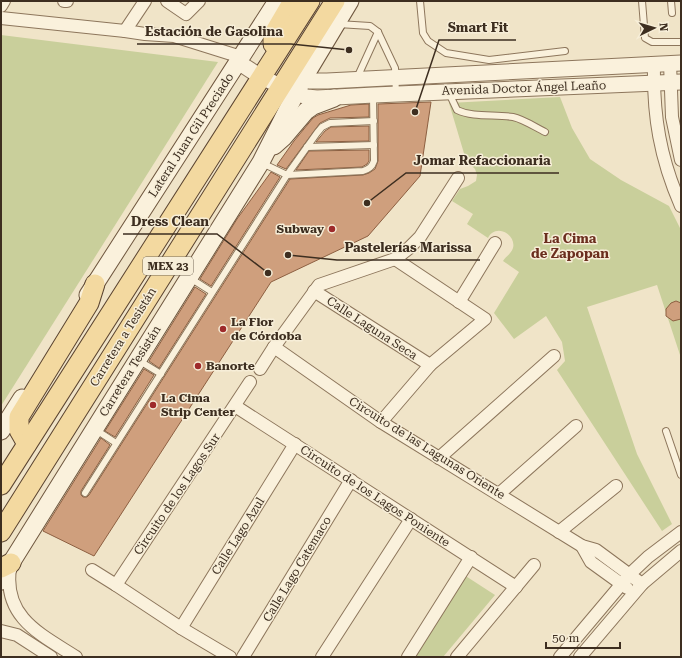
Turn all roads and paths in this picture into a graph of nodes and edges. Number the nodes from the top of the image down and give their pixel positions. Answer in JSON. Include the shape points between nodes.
{"nodes":[{"id":1,"x":4,"y":1,"type":"edge"},
{"id":2,"x":64,"y":1,"type":"edge"},
{"id":3,"x":67,"y":1,"type":"edge"},
{"id":4,"x":145,"y":1,"type":"edge"},
{"id":5,"x":167,"y":1,"type":"edge"},
{"id":6,"x":200,"y":1,"type":"edge"},
{"id":7,"x":277,"y":1,"type":"edge"},
{"id":8,"x":293,"y":1,"type":"edge"},
{"id":9,"x":310,"y":1,"type":"edge"},
{"id":10,"x":335,"y":1,"type":"edge"},
{"id":11,"x":350,"y":1,"type":"edge"},
{"id":12,"x":420,"y":1,"type":"edge"},
{"id":13,"x":642,"y":1,"type":"edge"},
{"id":14,"x":671,"y":1,"type":"edge"},
{"id":15,"x":1,"y":6,"type":"edge"},
{"id":16,"x":672,"y":13,"type":"dead end"},
{"id":17,"x":1,"y":18,"type":"edge"},
{"id":18,"x":336,"y":24,"type":"junction"},
{"id":19,"x":125,"y":31,"type":"junction"},
{"id":20,"x":378,"y":32,"type":"junction"},
{"id":21,"x":681,"y":42,"type":"edge"},
{"id":22,"x":565,"y":51,"type":"dead end"},
{"id":23,"x":236,"y":57,"type":"junction"},
{"id":24,"x":676,"y":63,"type":"edge"},
{"id":25,"x":654,"y":64,"type":"junction"},
{"id":26,"x":267,"y":68,"type":"junction"},
{"id":27,"x":440,"y":76,"type":"junction"},
{"id":28,"x":396,"y":77,"type":"junction"},
{"id":29,"x":357,"y":79,"type":"junction"},
{"id":30,"x":676,"y":82,"type":"edge"},
{"id":31,"x":653,"y":83,"type":"junction"},
{"id":32,"x":291,"y":85,"type":"junction"},
{"id":33,"x":445,"y":92,"type":"junction"},
{"id":34,"x":396,"y":94,"type":"junction"},
{"id":35,"x":374,"y":95,"type":"junction"},
{"id":36,"x":334,"y":98,"type":"junction"},
{"id":37,"x":374,"y":121,"type":"junction"},
{"id":38,"x":545,"y":132,"type":"dead end"},
{"id":39,"x":374,"y":145,"type":"junction"},
{"id":40,"x":307,"y":147,"type":"junction"},
{"id":41,"x":263,"y":158,"type":"junction"},
{"id":42,"x":681,"y":160,"type":"edge"},
{"id":43,"x":287,"y":175,"type":"junction"},
{"id":44,"x":458,"y":178,"type":"dead end"},
{"id":45,"x":681,"y":206,"type":"edge"},
{"id":46,"x":495,"y":243,"type":"dead end"},
{"id":47,"x":395,"y":259,"type":"junction"},
{"id":48,"x":189,"y":277,"type":"junction"},
{"id":49,"x":95,"y":284,"type":"junction"},
{"id":50,"x":314,"y":291,"type":"junction"},
{"id":51,"x":212,"y":292,"type":"junction"},
{"id":52,"x":459,"y":302,"type":"junction"},
{"id":53,"x":274,"y":347,"type":"junction"},
{"id":54,"x":554,"y":356,"type":"dead end"},
{"id":55,"x":138,"y":360,"type":"junction"},
{"id":56,"x":430,"y":365,"type":"junction"},
{"id":57,"x":260,"y":369,"type":"dead end"},
{"id":58,"x":161,"y":374,"type":"junction"},
{"id":59,"x":250,"y":382,"type":"dead end"},
{"id":60,"x":235,"y":406,"type":"junction"},
{"id":61,"x":381,"y":422,"type":"junction"},
{"id":62,"x":576,"y":426,"type":"dead end"},
{"id":63,"x":94,"y":429,"type":"junction"},
{"id":64,"x":1,"y":431,"type":"edge"},
{"id":65,"x":666,"y":431,"type":"dead end"},
{"id":66,"x":116,"y":443,"type":"junction"},
{"id":67,"x":27,"y":444,"type":"junction"},
{"id":68,"x":295,"y":444,"type":"junction"},
{"id":69,"x":439,"y":458,"type":"junction"},
{"id":70,"x":681,"y":475,"type":"edge"},
{"id":71,"x":351,"y":480,"type":"junction"},
{"id":72,"x":1,"y":485,"type":"edge"},
{"id":73,"x":616,"y":486,"type":"dead end"},
{"id":74,"x":85,"y":493,"type":"dead end"},
{"id":75,"x":499,"y":494,"type":"junction"},
{"id":76,"x":411,"y":519,"type":"junction"},
{"id":77,"x":1,"y":532,"type":"edge"},
{"id":78,"x":560,"y":532,"type":"junction"},
{"id":79,"x":681,"y":532,"type":"edge"},
{"id":80,"x":582,"y":546,"type":"junction"},
{"id":81,"x":681,"y":551,"type":"edge"},
{"id":82,"x":471,"y":558,"type":"junction"},
{"id":83,"x":534,"y":565,"type":"dead end"},
{"id":84,"x":6,"y":566,"type":"edge"},
{"id":85,"x":92,"y":570,"type":"dead end"},
{"id":86,"x":630,"y":574,"type":"junction"},
{"id":87,"x":1,"y":581,"type":"edge"},
{"id":88,"x":642,"y":584,"type":"junction"},
{"id":89,"x":116,"y":585,"type":"junction"},
{"id":90,"x":622,"y":585,"type":"junction"},
{"id":91,"x":516,"y":587,"type":"junction"},
{"id":92,"x":634,"y":593,"type":"junction"},
{"id":93,"x":181,"y":628,"type":"junction"},
{"id":94,"x":1,"y":631,"type":"edge"},
{"id":95,"x":51,"y":641,"type":"junction"},
{"id":96,"x":48,"y":655,"type":"edge"},
{"id":97,"x":76,"y":657,"type":"edge"},
{"id":98,"x":230,"y":657,"type":"edge"},
{"id":99,"x":243,"y":657,"type":"edge"},
{"id":100,"x":322,"y":657,"type":"edge"},
{"id":101,"x":408,"y":657,"type":"edge"},
{"id":102,"x":457,"y":657,"type":"edge"},
{"id":103,"x":560,"y":657,"type":"edge"},
{"id":104,"x":580,"y":657,"type":"edge"}],
"edges":[{"from":1,"to":15,"type":"street"},
{"from":2,"to":3,"type":"street"},
{"from":4,"to":19,"type":"street"},
{"from":5,"to":6,"type":"street","via":[[186,14]]},
{"from":7,"to":23,"type":"main road","name":"Lateral Juan Gil Preciado"},
{"from":8,"to":26,"type":"main road","via":[[273,35]]},
{"from":9,"to":26,"type":"main road","name":"Carretera a Tesistán","number":"MEX 23"},
{"from":10,"to":32,"type":"main road","name":"Carretera a Tesistán","number":"MEX 23"},
{"from":11,"to":18,"type":"main road"},
{"from":12,"to":22,"type":"lane","via":[[423,33],[428,41],[446,53],[489,60]]},
{"from":13,"to":21,"type":"lane","via":[[645,38],[652,42]]},
{"from":14,"to":16,"type":"lane"},
{"from":17,"to":19,"type":"street"},
{"from":18,"to":20,"type":"lane","via":[[370,26]]},
{"from":18,"to":32,"type":"main road"},
{"from":19,"to":23,"type":"street","via":[[174,36]]},
{"from":20,"to":28,"type":"lane","via":[[395,68]]},
{"from":20,"to":29,"type":"lane"},
{"from":23,"to":26,"type":"street"},
{"from":23,"to":49,"type":"main road","name":"Lateral Juan Gil Preciado"},
{"from":24,"to":25,"type":"street","name":"Avenida Doctor Ángel Leaño"},
{"from":24,"to":30,"type":"street"},
{"from":25,"to":27,"type":"street","name":"Avenida Doctor Ángel Leaño"},
{"from":25,"to":31,"type":"street"},
{"from":26,"to":32,"type":"street"},
{"from":26,"to":67,"type":"main road","name":"Carretera a Tesistán","number":"MEX 23"},
{"from":27,"to":28,"type":"street","name":"Avenida Doctor Ángel Leaño"},
{"from":27,"to":33,"type":"street"},
{"from":28,"to":29,"type":"street","name":"Avenida Doctor Ángel Leaño"},
{"from":28,"to":34,"type":"lane"},
{"from":29,"to":32,"type":"street","name":"Avenida Doctor Ángel Leaño"},
{"from":30,"to":31,"type":"street","name":"Avenida Doctor Ángel Leaño"},
{"from":30,"to":42,"type":"street","via":[[672,117]]},
{"from":31,"to":33,"type":"street","name":"Avenida Doctor Ángel Leaño"},
{"from":31,"to":45,"type":"street","via":[[655,120],[672,185]]},
{"from":32,"to":36,"type":"street","name":"Avenida Doctor Ángel Leaño","via":[[307,97]]},
{"from":32,"to":41,"type":"main road"},
{"from":32,"to":77,"type":"main road","name":"Carretera a Tesistán","number":"MEX 23"},
{"from":33,"to":34,"type":"street","name":"Avenida Doctor Ángel Leaño"},
{"from":33,"to":38,"type":"lane","via":[[457,110],[467,114],[515,118]]},
{"from":34,"to":35,"type":"street","name":"Avenida Doctor Ángel Leaño"},
{"from":35,"to":36,"type":"street","name":"Avenida Doctor Ángel Leaño"},
{"from":35,"to":37,"type":"lane"},
{"from":36,"to":41,"type":"main road","via":[[306,111]]},
{"from":37,"to":39,"type":"lane"},
{"from":37,"to":40,"type":"lane","via":[[330,123],[322,127]]},
{"from":39,"to":40,"type":"lane"},
{"from":39,"to":43,"type":"lane","via":[[372,166],[363,171]]},
{"from":40,"to":43,"type":"lane"},
{"from":41,"to":43,"type":"lane"},
{"from":41,"to":48,"type":"main road","name":"Carretera Tesistán"},
{"from":43,"to":51,"type":"lane"},
{"from":44,"to":47,"type":"street","via":[[420,237]]},
{"from":46,"to":52,"type":"street"},
{"from":47,"to":50,"type":"street","via":[[319,285]]},
{"from":47,"to":52,"type":"street"},
{"from":48,"to":51,"type":"lane"},
{"from":48,"to":55,"type":"main road","name":"Carretera Tesistán"},
{"from":49,"to":64,"type":"main road","name":"Lateral Juan Gil Preciado"},
{"from":49,"to":67,"type":"main road","via":[[89,303],[19,417],[19,430]]},
{"from":50,"to":53,"type":"street"},
{"from":50,"to":56,"type":"street","name":"Calle Laguna Seca"},
{"from":51,"to":58,"type":"lane"},
{"from":52,"to":56,"type":"street","via":[[485,319]]},
{"from":53,"to":57,"type":"street"},
{"from":53,"to":61,"type":"street","name":"Circuito de las Lagunas Oriente"},
{"from":54,"to":69,"type":"street"},
{"from":55,"to":58,"type":"lane"},
{"from":55,"to":63,"type":"main road","name":"Carretera Tesistán"},
{"from":56,"to":61,"type":"street"},
{"from":58,"to":66,"type":"lane"},
{"from":59,"to":60,"type":"street","name":"Circuito de los Lagos Sur"},
{"from":60,"to":68,"type":"street","name":"Circuito de los Lagos Poniente"},
{"from":60,"to":89,"type":"street","name":"Circuito de los Lagos Sur"},
{"from":61,"to":69,"type":"street","name":"Circuito de las Lagunas Oriente"},
{"from":62,"to":75,"type":"street"},
{"from":63,"to":66,"type":"lane"},
{"from":63,"to":84,"type":"main road","name":"Carretera Tesistán"},
{"from":65,"to":70,"type":"lane"},
{"from":66,"to":74,"type":"lane"},
{"from":67,"to":72,"type":"main road","name":"Carretera a Tesistán","number":"MEX 23"},
{"from":68,"to":71,"type":"street","name":"Circuito de los Lagos Poniente"},
{"from":68,"to":93,"type":"street","name":"Calle Lago Azul"},
{"from":69,"to":75,"type":"street","name":"Circuito de las Lagunas Oriente"},
{"from":71,"to":76,"type":"street","name":"Circuito de los Lagos Poniente"},
{"from":71,"to":99,"type":"street","name":"Calle Lago Catemaco"},
{"from":73,"to":78,"type":"street"},
{"from":75,"to":78,"type":"street","name":"Circuito de las Lagunas Oriente"},
{"from":76,"to":82,"type":"street","name":"Circuito de los Lagos Poniente"},
{"from":76,"to":100,"type":"street"},
{"from":78,"to":80,"type":"street","name":"Circuito de las Lagunas Oriente"},
{"from":79,"to":86,"type":"street"},
{"from":80,"to":86,"type":"street","name":"Circuito de las Lagunas Oriente","via":[[596,550]]},
{"from":80,"to":90,"type":"street","name":"Circuito de las Lagunas Oriente","via":[[592,562]]},
{"from":81,"to":88,"type":"street"},
{"from":82,"to":91,"type":"street","name":"Circuito de los Lagos Poniente"},
{"from":82,"to":101,"type":"street"},
{"from":83,"to":91,"type":"street"},
{"from":84,"to":87,"type":"main road","name":"Carretera Tesistán"},
{"from":84,"to":95,"type":"street","via":[[13,603],[30,625]]},
{"from":85,"to":89,"type":"street"},
{"from":86,"to":88,"type":"street","name":"Circuito de las Lagunas Oriente"},
{"from":86,"to":90,"type":"street"},
{"from":88,"to":92,"type":"street"},
{"from":89,"to":93,"type":"street"},
{"from":90,"to":92,"type":"street","name":"Circuito de las Lagunas Oriente"},
{"from":90,"to":103,"type":"street"},
{"from":91,"to":102,"type":"street"},
{"from":92,"to":104,"type":"street"},
{"from":93,"to":98,"type":"street"},
{"from":94,"to":96,"type":"street","via":[[17,636]]},
{"from":95,"to":96,"type":"street"},
{"from":95,"to":97,"type":"street"}]}
